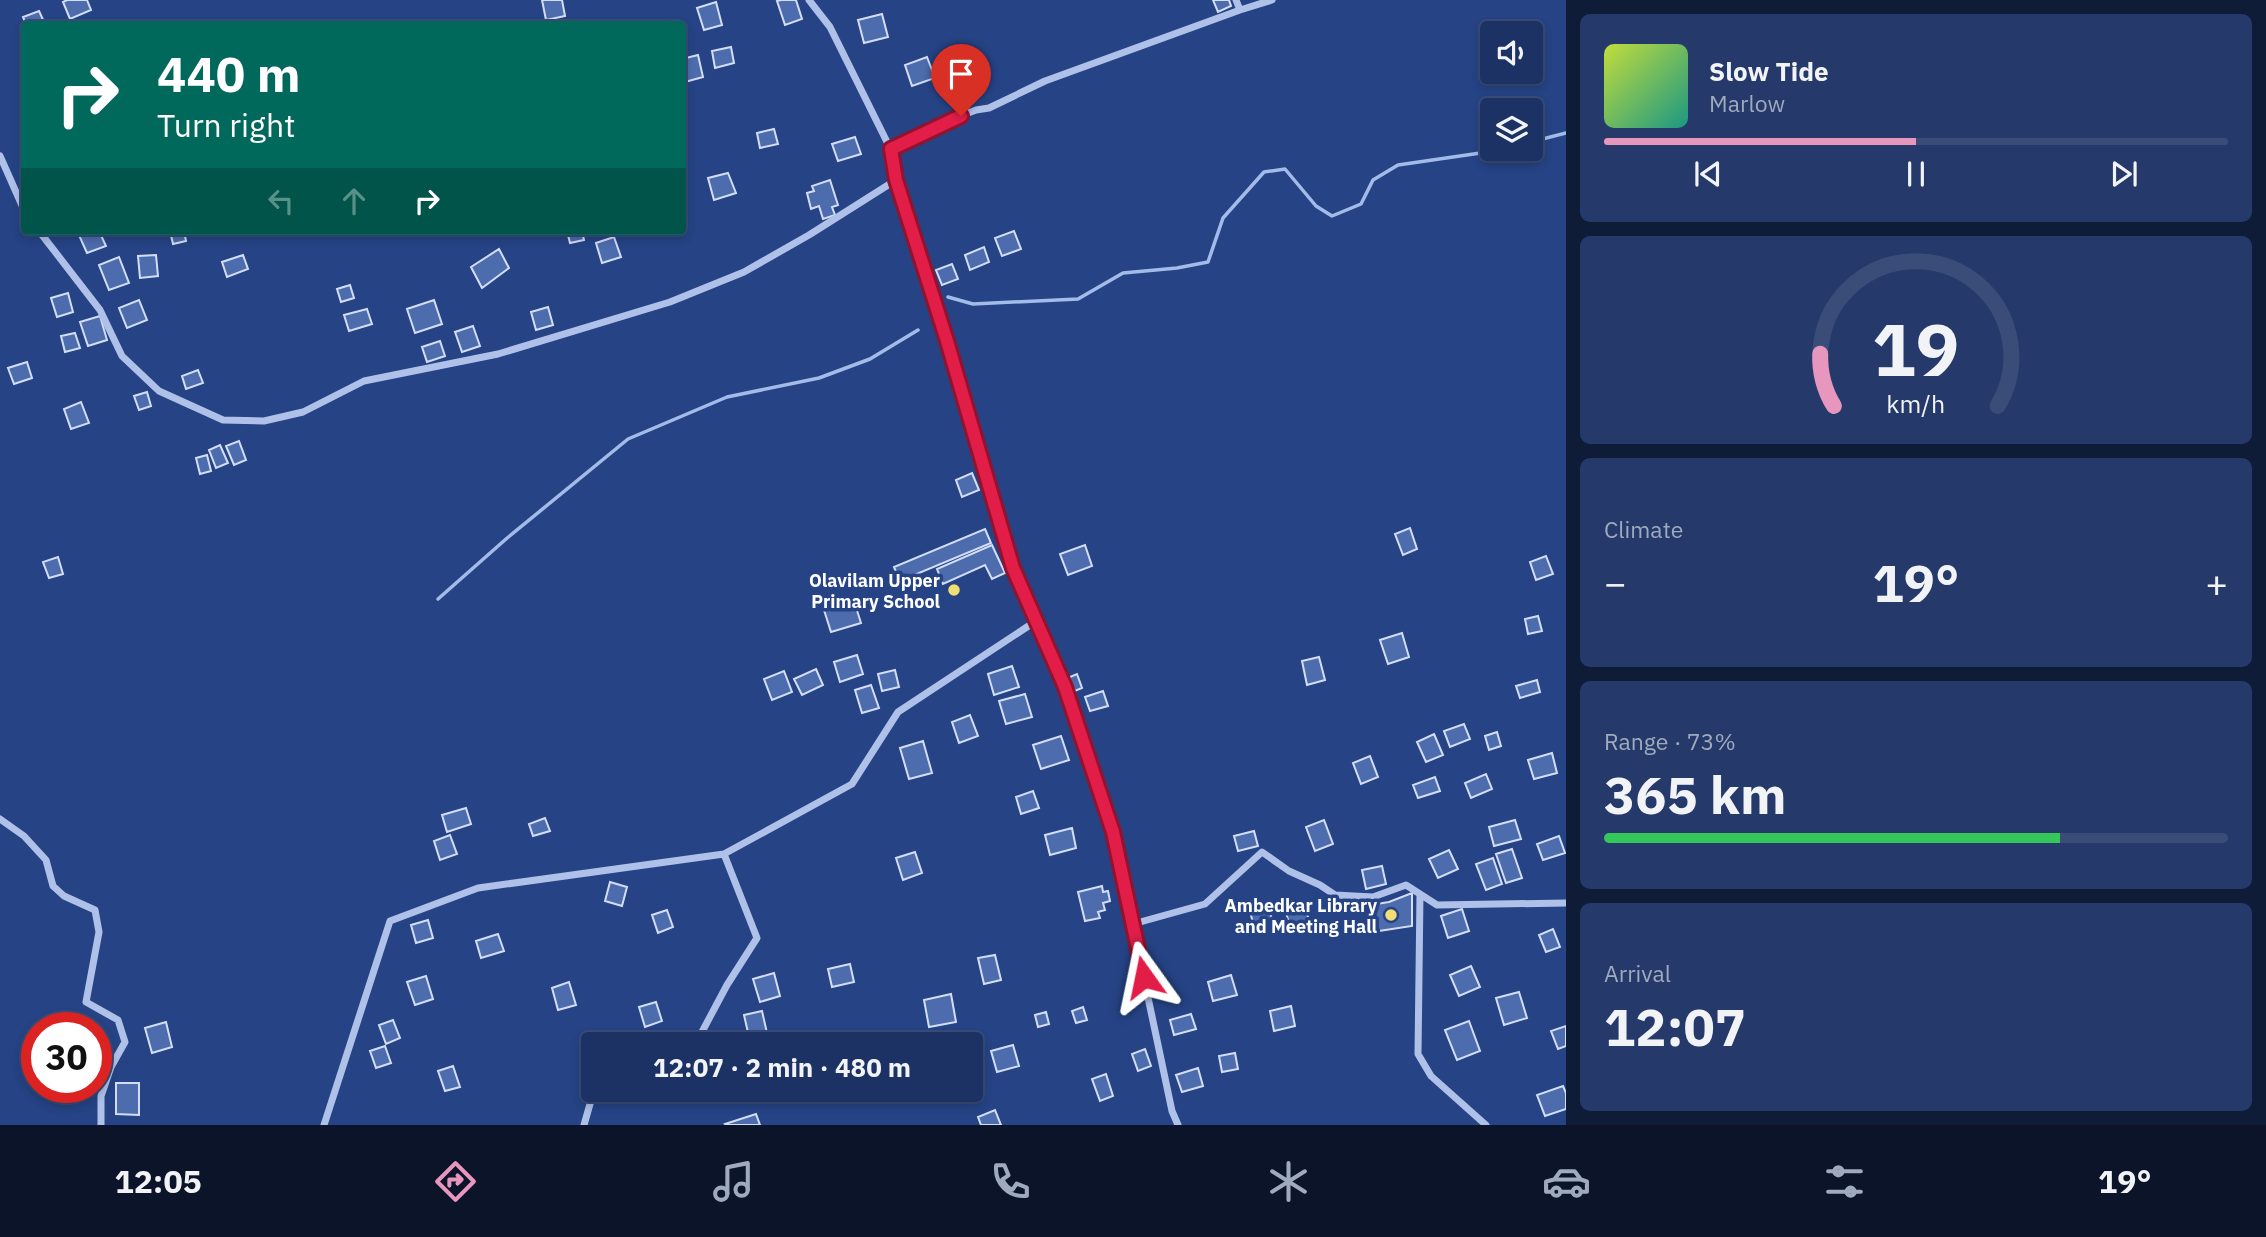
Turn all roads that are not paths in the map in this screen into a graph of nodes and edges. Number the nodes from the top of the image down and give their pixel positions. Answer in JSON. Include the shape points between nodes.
{"nodes":[{"id":1,"x":809,"y":0,"type":"edge"},
{"id":2,"x":1236,"y":0,"type":"edge"},
{"id":3,"x":1272,"y":0,"type":"edge"},
{"id":4,"x":1240,"y":10,"type":"junction"},
{"id":5,"x":891,"y":149,"type":"junction"},
{"id":6,"x":0,"y":156,"type":"edge"},
{"id":7,"x":896,"y":180,"type":"junction"},
{"id":8,"x":21,"y":203,"type":"edge"},
{"id":9,"x":42,"y":235,"type":"edge"},
{"id":10,"x":1036,"y":621,"type":"junction"},
{"id":11,"x":0,"y":819,"type":"edge"},
{"id":12,"x":724,"y":854,"type":"junction"},
{"id":13,"x":1420,"y":894,"type":"junction"},
{"id":14,"x":1566,"y":903,"type":"edge"},
{"id":15,"x":1133,"y":924,"type":"junction"},
{"id":16,"x":702,"y":1032,"type":"edge"},
{"id":17,"x":591,"y":1102,"type":"edge"},
{"id":18,"x":101,"y":1125,"type":"edge"},
{"id":19,"x":324,"y":1125,"type":"edge"},
{"id":20,"x":584,"y":1125,"type":"edge"},
{"id":21,"x":1178,"y":1125,"type":"edge"},
{"id":22,"x":1486,"y":1125,"type":"edge"}],
"edges":[{"from":1,"to":5,"type":"street","via":[[830,26]]},
{"from":2,"to":4,"type":"street"},
{"from":3,"to":4,"type":"street"},
{"from":4,"to":5,"type":"street","via":[[1045,81]]},
{"from":5,"to":7,"type":"street"},
{"from":6,"to":8,"type":"street"},
{"from":7,"to":9,"type":"street","via":[[744,272],[670,302],[498,354],[364,381],[303,412],[264,421],[223,420],[159,391],[122,356],[100,310]]},
{"from":7,"to":10,"type":"street","via":[[1013,568]]},
{"from":10,"to":12,"type":"street","via":[[898,712],[852,784]]},
{"from":10,"to":15,"type":"street","via":[[1065,687],[1113,832]]},
{"from":11,"to":18,"type":"street","via":[[46,860],[53,886],[95,910],[99,932],[86,1002],[118,1020],[125,1042],[101,1096]]},
{"from":12,"to":16,"type":"street","via":[[757,938]]},
{"from":12,"to":19,"type":"street","via":[[478,888],[390,922]]},
{"from":13,"to":14,"type":"street","via":[[1437,905]]},
{"from":13,"to":15,"type":"street","via":[[1406,885],[1373,897],[1335,895],[1262,852],[1205,904]]},
{"from":13,"to":22,"type":"street","via":[[1418,1054],[1431,1076]]},
{"from":15,"to":21,"type":"street"},
{"from":17,"to":20,"type":"street"}]}
